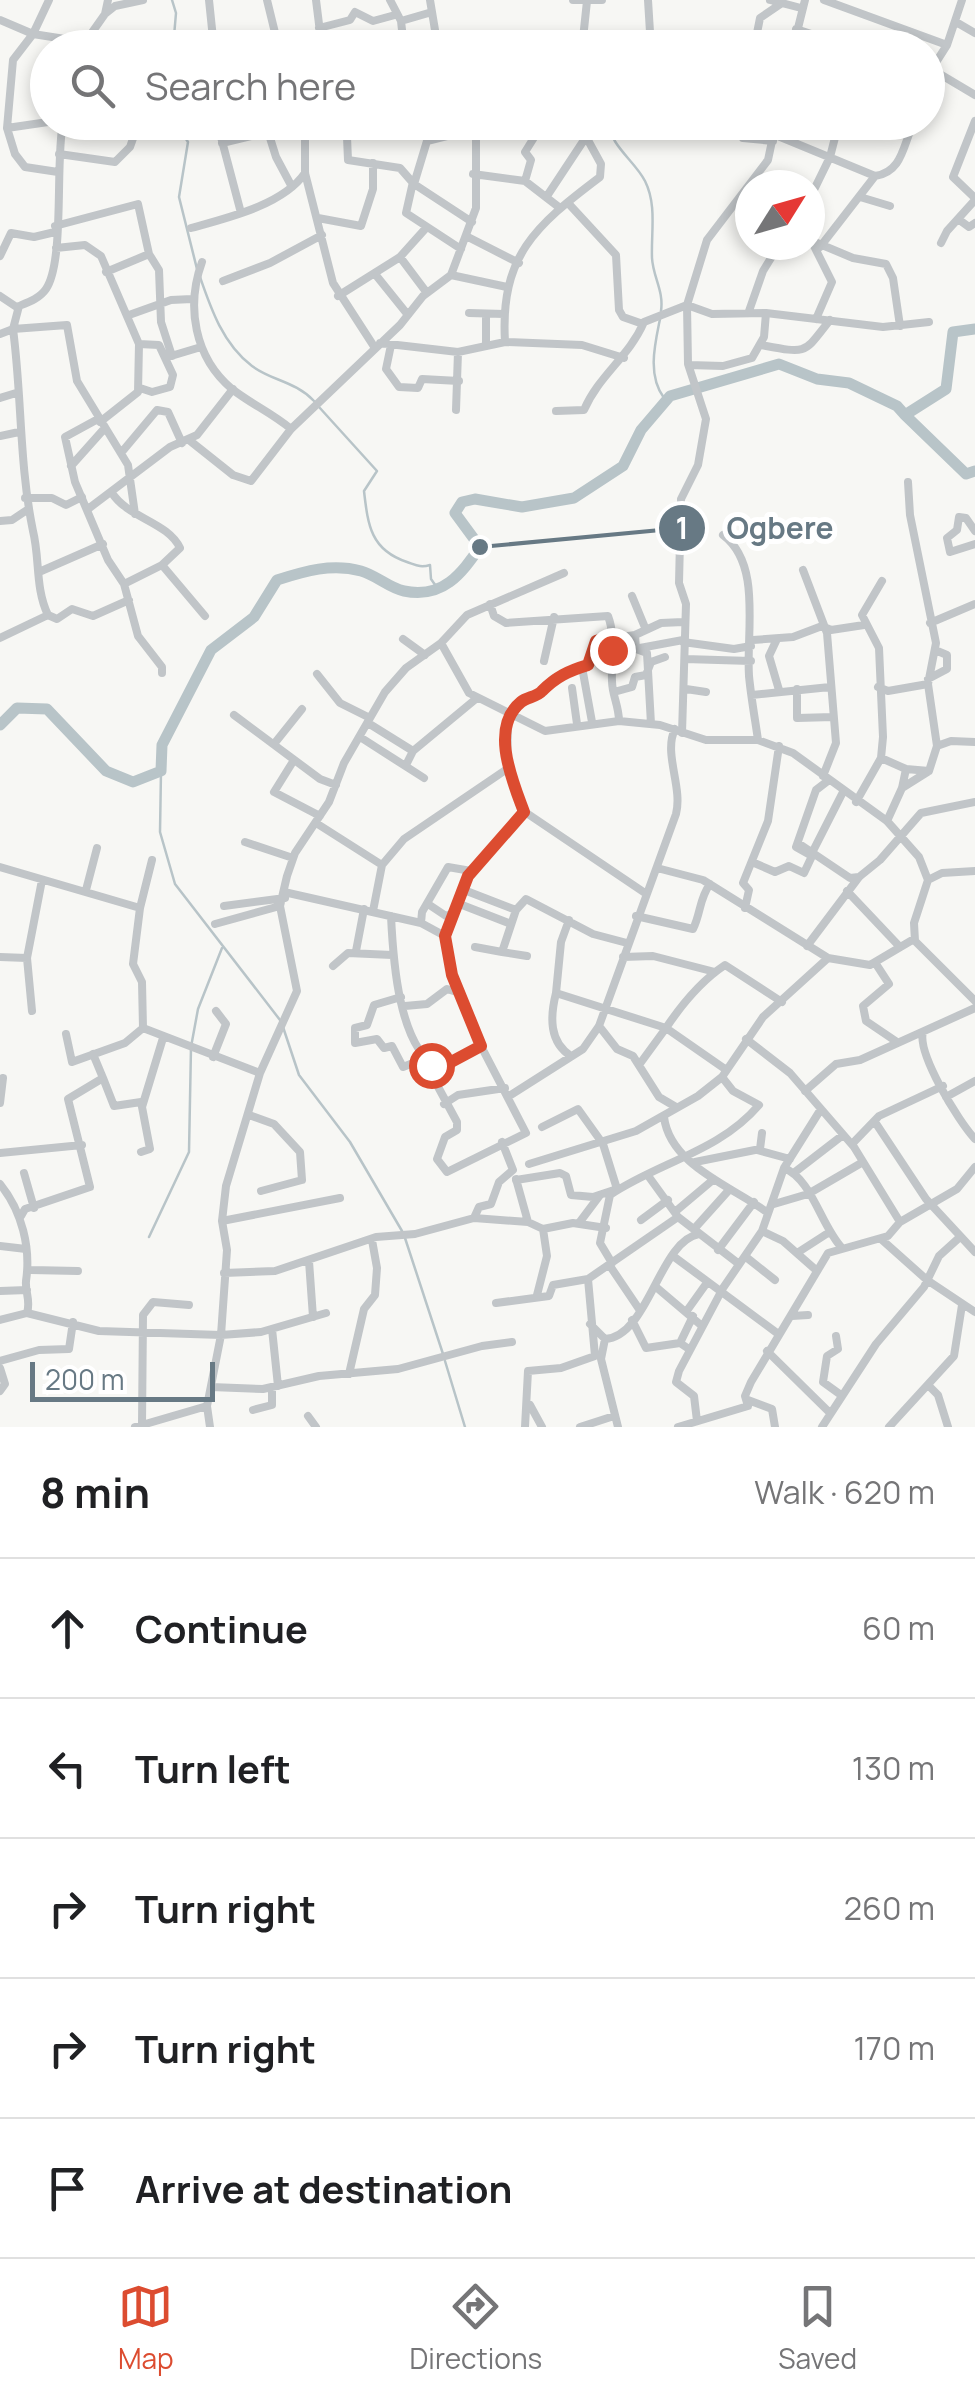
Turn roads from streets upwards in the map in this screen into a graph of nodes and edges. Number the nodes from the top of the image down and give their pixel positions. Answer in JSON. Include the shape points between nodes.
{"nodes":[{"id":1,"x":49,"y":0,"type":"edge"},
{"id":2,"x":108,"y":0,"type":"edge"},
{"id":3,"x":143,"y":0,"type":"edge"},
{"id":4,"x":209,"y":0,"type":"edge"},
{"id":5,"x":267,"y":0,"type":"edge"},
{"id":6,"x":316,"y":0,"type":"edge"},
{"id":7,"x":390,"y":0,"type":"edge"},
{"id":8,"x":430,"y":0,"type":"edge"},
{"id":9,"x":573,"y":0,"type":"edge"},
{"id":10,"x":602,"y":0,"type":"edge"},
{"id":11,"x":648,"y":0,"type":"edge"},
{"id":12,"x":770,"y":0,"type":"edge"},
{"id":13,"x":824,"y":0,"type":"edge"},
{"id":14,"x":875,"y":0,"type":"edge"},
{"id":15,"x":962,"y":0,"type":"edge"},
{"id":16,"x":587,"y":1,"type":"edge"},
{"id":17,"x":782,"y":3,"type":"junction"},
{"id":18,"x":803,"y":4,"type":"edge"},
{"id":19,"x":432,"y":12,"type":"junction"},
{"id":20,"x":106,"y":14,"type":"junction"},
{"id":21,"x":869,"y":14,"type":"junction"},
{"id":22,"x":398,"y":18,"type":"junction"},
{"id":23,"x":0,"y":20,"type":"edge"},
{"id":24,"x":956,"y":22,"type":"junction"},
{"id":25,"x":796,"y":29,"type":"joint"},
{"id":26,"x":36,"y":30,"type":"edge"},
{"id":27,"x":94,"y":30,"type":"edge"},
{"id":28,"x":212,"y":30,"type":"edge"},
{"id":29,"x":274,"y":30,"type":"edge"},
{"id":30,"x":319,"y":30,"type":"edge"},
{"id":31,"x":324,"y":30,"type":"edge"},
{"id":32,"x":400,"y":30,"type":"edge"},
{"id":33,"x":435,"y":30,"type":"edge"},
{"id":34,"x":584,"y":30,"type":"edge"},
{"id":35,"x":650,"y":30,"type":"edge"},
{"id":36,"x":758,"y":30,"type":"edge"},
{"id":37,"x":799,"y":30,"type":"edge"},
{"id":38,"x":902,"y":30,"type":"edge"},
{"id":39,"x":30,"y":32,"type":"edge"},
{"id":40,"x":975,"y":33,"type":"edge"},
{"id":41,"x":30,"y":39,"type":"edge"},
{"id":42,"x":946,"y":45,"type":"edge"},
{"id":43,"x":945,"y":76,"type":"edge"},
{"id":44,"x":975,"y":95,"type":"edge"},
{"id":45,"x":975,"y":120,"type":"edge"},
{"id":46,"x":30,"y":125,"type":"edge"},
{"id":47,"x":7,"y":128,"type":"junction"},
{"id":48,"x":62,"y":140,"type":"edge"},
{"id":49,"x":133,"y":140,"type":"edge"},
{"id":50,"x":221,"y":140,"type":"edge"},
{"id":51,"x":230,"y":140,"type":"edge"},
{"id":52,"x":272,"y":140,"type":"edge"},
{"id":53,"x":307,"y":140,"type":"edge"},
{"id":54,"x":348,"y":140,"type":"edge"},
{"id":55,"x":427,"y":140,"type":"edge"},
{"id":56,"x":475,"y":140,"type":"edge"},
{"id":57,"x":532,"y":140,"type":"edge"},
{"id":58,"x":584,"y":140,"type":"joint"},
{"id":59,"x":772,"y":140,"type":"edge"},
{"id":60,"x":782,"y":140,"type":"edge"},
{"id":61,"x":834,"y":140,"type":"edge"},
{"id":62,"x":907,"y":140,"type":"edge"},
{"id":63,"x":222,"y":143,"type":"junction"},
{"id":64,"x":15,"y":154,"type":"junction"},
{"id":65,"x":59,"y":154,"type":"junction"},
{"id":66,"x":0,"y":155,"type":"edge"},
{"id":67,"x":830,"y":157,"type":"junction"},
{"id":68,"x":374,"y":163,"type":"junction"},
{"id":69,"x":824,"y":170,"type":"edge"},
{"id":70,"x":58,"y":172,"type":"junction"},
{"id":71,"x":305,"y":173,"type":"junction"},
{"id":72,"x":474,"y":174,"type":"junction"},
{"id":73,"x":875,"y":176,"type":"junction"},
{"id":74,"x":525,"y":181,"type":"junction"},
{"id":75,"x":413,"y":183,"type":"junction"},
{"id":76,"x":292,"y":187,"type":"junction"},
{"id":77,"x":547,"y":196,"type":"junction"},
{"id":78,"x":860,"y":197,"type":"junction"},
{"id":79,"x":975,"y":199,"type":"edge"},
{"id":80,"x":564,"y":206,"type":"junction"},
{"id":81,"x":890,"y":206,"type":"dead end"},
{"id":82,"x":241,"y":213,"type":"junction"},
{"id":83,"x":318,"y":218,"type":"junction"},
{"id":84,"x":958,"y":220,"type":"junction"},
{"id":85,"x":472,"y":222,"type":"junction"},
{"id":86,"x":975,"y":223,"type":"edge"},
{"id":87,"x":191,"y":228,"type":"dead end"},
{"id":88,"x":426,"y":228,"type":"junction"},
{"id":89,"x":55,"y":229,"type":"junction"},
{"id":90,"x":322,"y":235,"type":"junction"},
{"id":91,"x":466,"y":236,"type":"junction"},
{"id":92,"x":825,"y":239,"type":"edge"},
{"id":93,"x":941,"y":243,"type":"dead end"},
{"id":94,"x":825,"y":247,"type":"edge"},
{"id":95,"x":56,"y":248,"type":"junction"},
{"id":96,"x":461,"y":249,"type":"junction"},
{"id":97,"x":149,"y":254,"type":"junction"},
{"id":98,"x":0,"y":256,"type":"edge"},
{"id":99,"x":400,"y":257,"type":"junction"},
{"id":100,"x":770,"y":260,"type":"edge"},
{"id":101,"x":821,"y":260,"type":"edge"},
{"id":102,"x":202,"y":262,"type":"dead end"},
{"id":103,"x":519,"y":263,"type":"junction"},
{"id":104,"x":106,"y":272,"type":"junction"},
{"id":105,"x":375,"y":274,"type":"junction"},
{"id":106,"x":451,"y":275,"type":"junction"},
{"id":107,"x":223,"y":281,"type":"dead end"},
{"id":108,"x":507,"y":286,"type":"junction"},
{"id":109,"x":428,"y":294,"type":"junction"},
{"id":110,"x":0,"y":296,"type":"edge"},
{"id":111,"x":338,"y":296,"type":"junction"},
{"id":112,"x":192,"y":299,"type":"junction"},
{"id":113,"x":159,"y":304,"type":"junction"},
{"id":114,"x":687,"y":305,"type":"junction"},
{"id":115,"x":18,"y":308,"type":"junction"},
{"id":116,"x":749,"y":311,"type":"junction"},
{"id":117,"x":766,"y":312,"type":"junction"},
{"id":118,"x":469,"y":313,"type":"dead end"},
{"id":119,"x":504,"y":314,"type":"junction"},
{"id":120,"x":129,"y":315,"type":"junction"},
{"id":121,"x":408,"y":315,"type":"junction"},
{"id":122,"x":486,"y":316,"type":"junction"},
{"id":123,"x":816,"y":319,"type":"junction"},
{"id":124,"x":830,"y":320,"type":"junction"},
{"id":125,"x":930,"y":322,"type":"dead end"},
{"id":126,"x":643,"y":324,"type":"junction"},
{"id":127,"x":900,"y":326,"type":"junction"},
{"id":128,"x":13,"y":329,"type":"junction"},
{"id":129,"x":0,"y":334,"type":"edge"},
{"id":130,"x":505,"y":342,"type":"junction"},
{"id":131,"x":139,"y":344,"type":"junction"},
{"id":132,"x":391,"y":345,"type":"junction"},
{"id":133,"x":761,"y":345,"type":"junction"},
{"id":134,"x":378,"y":346,"type":"junction"},
{"id":135,"x":486,"y":346,"type":"junction"},
{"id":136,"x":202,"y":347,"type":"junction"},
{"id":137,"x":458,"y":352,"type":"junction"},
{"id":138,"x":169,"y":357,"type":"junction"},
{"id":139,"x":624,"y":358,"type":"junction"},
{"id":140,"x":688,"y":366,"type":"junction"},
{"id":141,"x":458,"y":380,"type":"junction"},
{"id":142,"x":140,"y":388,"type":"junction"},
{"id":143,"x":233,"y":389,"type":"junction"},
{"id":144,"x":16,"y":393,"type":"junction"},
{"id":145,"x":0,"y":398,"type":"edge"},
{"id":146,"x":456,"y":410,"type":"dead end"},
{"id":147,"x":556,"y":411,"type":"dead end"},
{"id":148,"x":101,"y":423,"type":"junction"},
{"id":149,"x":290,"y":428,"type":"junction"},
{"id":150,"x":20,"y":432,"type":"junction"},
{"id":151,"x":0,"y":436,"type":"edge"},
{"id":152,"x":185,"y":441,"type":"junction"},
{"id":153,"x":121,"y":454,"type":"junction"},
{"id":154,"x":71,"y":466,"type":"junction"},
{"id":155,"x":130,"y":475,"type":"junction"},
{"id":156,"x":908,"y":482,"type":"dead end"},
{"id":157,"x":112,"y":493,"type":"junction"},
{"id":158,"x":82,"y":497,"type":"junction"},
{"id":159,"x":25,"y":498,"type":"junction"},
{"id":160,"x":88,"y":509,"type":"junction"},
{"id":161,"x":27,"y":510,"type":"junction"},
{"id":162,"x":136,"y":514,"type":"junction"},
{"id":163,"x":0,"y":521,"type":"edge"},
{"id":164,"x":975,"y":531,"type":"edge"},
{"id":165,"x":722,"y":534,"type":"dead end"},
{"id":166,"x":103,"y":544,"type":"junction"},
{"id":167,"x":975,"y":544,"type":"edge"},
{"id":168,"x":162,"y":565,"type":"junction"},
{"id":169,"x":803,"y":570,"type":"dead end"},
{"id":170,"x":39,"y":572,"type":"junction"},
{"id":171,"x":564,"y":573,"type":"dead end"},
{"id":172,"x":882,"y":581,"type":"dead end"},
{"id":173,"x":124,"y":584,"type":"junction"},
{"id":174,"x":632,"y":596,"type":"dead end"},
{"id":175,"x":129,"y":600,"type":"junction"},
{"id":176,"x":490,"y":604,"type":"junction"},
{"id":177,"x":975,"y":604,"type":"edge"},
{"id":178,"x":48,"y":615,"type":"junction"},
{"id":179,"x":205,"y":616,"type":"dead end"},
{"id":180,"x":554,"y":617,"type":"junction"},
{"id":181,"x":683,"y":622,"type":"junction"},
{"id":182,"x":930,"y":622,"type":"junction"},
{"id":183,"x":864,"y":626,"type":"junction"},
{"id":184,"x":646,"y":630,"type":"junction"},
{"id":185,"x":827,"y":630,"type":"junction"},
{"id":186,"x":634,"y":635,"type":"junction"},
{"id":187,"x":612,"y":636,"type":"junction"},
{"id":188,"x":0,"y":638,"type":"edge"},
{"id":189,"x":777,"y":639,"type":"junction"},
{"id":190,"x":403,"y":640,"type":"dead end"},
{"id":191,"x":683,"y":641,"type":"junction"},
{"id":192,"x":442,"y":643,"type":"junction"},
{"id":193,"x":636,"y":649,"type":"junction"},
{"id":194,"x":752,"y":650,"type":"junction"},
{"id":195,"x":935,"y":650,"type":"junction"},
{"id":196,"x":425,"y":655,"type":"junction"},
{"id":197,"x":769,"y":656,"type":"junction"},
{"id":198,"x":665,"y":657,"type":"dead end"},
{"id":199,"x":685,"y":659,"type":"junction"},
{"id":200,"x":544,"y":662,"type":"dead end"},
{"id":201,"x":649,"y":666,"type":"junction"},
{"id":202,"x":582,"y":667,"type":"junction"},
{"id":203,"x":162,"y":673,"type":"dead end"},
{"id":204,"x":317,"y":674,"type":"dead end"},
{"id":205,"x":928,"y":682,"type":"junction"},
{"id":206,"x":830,"y":687,"type":"junction"},
{"id":207,"x":878,"y":687,"type":"junction"},
{"id":208,"x":572,"y":688,"type":"dead end"},
{"id":209,"x":686,"y":688,"type":"junction"},
{"id":210,"x":797,"y":688,"type":"junction"},
{"id":211,"x":780,"y":690,"type":"junction"},
{"id":212,"x":614,"y":692,"type":"junction"},
{"id":213,"x":706,"y":692,"type":"dead end"},
{"id":214,"x":752,"y":695,"type":"junction"},
{"id":215,"x":477,"y":698,"type":"junction"},
{"id":216,"x":302,"y":708,"type":"dead end"},
{"id":217,"x":234,"y":714,"type":"dead end"},
{"id":218,"x":512,"y":714,"type":"junction"},
{"id":219,"x":834,"y":717,"type":"junction"},
{"id":220,"x":369,"y":721,"type":"junction"},
{"id":221,"x":619,"y":721,"type":"junction"},
{"id":222,"x":592,"y":722,"type":"junction"},
{"id":223,"x":576,"y":724,"type":"junction"},
{"id":224,"x":652,"y":724,"type":"junction"},
{"id":225,"x":678,"y":731,"type":"junction"},
{"id":226,"x":360,"y":737,"type":"junction"},
{"id":227,"x":758,"y":740,"type":"junction"},
{"id":228,"x":975,"y":742,"type":"edge"},
{"id":229,"x":274,"y":744,"type":"junction"},
{"id":230,"x":779,"y":746,"type":"junction"},
{"id":231,"x":937,"y":746,"type":"junction"},
{"id":232,"x":413,"y":751,"type":"junction"},
{"id":233,"x":881,"y":758,"type":"junction"},
{"id":234,"x":294,"y":760,"type":"junction"},
{"id":235,"x":407,"y":763,"type":"junction"},
{"id":236,"x":508,"y":769,"type":"junction"},
{"id":237,"x":906,"y":769,"type":"junction"},
{"id":238,"x":929,"y":771,"type":"junction"},
{"id":239,"x":424,"y":778,"type":"dead end"},
{"id":240,"x":826,"y":778,"type":"junction"},
{"id":241,"x":336,"y":785,"type":"junction"},
{"id":242,"x":902,"y":788,"type":"junction"},
{"id":243,"x":843,"y":792,"type":"junction"},
{"id":244,"x":856,"y":802,"type":"junction"},
{"id":245,"x":975,"y":802,"type":"edge"},
{"id":246,"x":525,"y":816,"type":"junction"},
{"id":247,"x":318,"y":820,"type":"junction"},
{"id":248,"x":886,"y":821,"type":"junction"},
{"id":249,"x":902,"y":836,"type":"junction"},
{"id":250,"x":245,"y":842,"type":"dead end"},
{"id":251,"x":798,"y":843,"type":"junction"},
{"id":252,"x":97,"y":848,"type":"dead end"},
{"id":253,"x":814,"y":850,"type":"junction"},
{"id":254,"x":293,"y":858,"type":"junction"},
{"id":255,"x":152,"y":860,"type":"dead end"},
{"id":256,"x":752,"y":862,"type":"junction"},
{"id":257,"x":382,"y":865,"type":"junction"},
{"id":258,"x":0,"y":867,"type":"edge"},
{"id":259,"x":657,"y":868,"type":"junction"},
{"id":260,"x":975,"y":870,"type":"edge"},
{"id":261,"x":471,"y":871,"type":"junction"},
{"id":262,"x":859,"y":877,"type":"junction"},
{"id":263,"x":42,"y":880,"type":"junction"},
{"id":264,"x":928,"y":880,"type":"junction"},
{"id":265,"x":710,"y":884,"type":"junction"},
{"id":266,"x":86,"y":890,"type":"junction"},
{"id":267,"x":466,"y":890,"type":"junction"},
{"id":268,"x":847,"y":891,"type":"junction"},
{"id":269,"x":645,"y":892,"type":"junction"},
{"id":270,"x":283,"y":899,"type":"junction"},
{"id":271,"x":457,"y":903,"type":"junction"},
{"id":272,"x":428,"y":904,"type":"junction"},
{"id":273,"x":224,"y":906,"type":"dead end"},
{"id":274,"x":140,"y":908,"type":"junction"},
{"id":275,"x":745,"y":908,"type":"junction"},
{"id":276,"x":369,"y":910,"type":"junction"},
{"id":277,"x":516,"y":910,"type":"junction"},
{"id":278,"x":451,"y":914,"type":"junction"},
{"id":279,"x":392,"y":916,"type":"junction"},
{"id":280,"x":636,"y":916,"type":"junction"},
{"id":281,"x":568,"y":920,"type":"junction"},
{"id":282,"x":421,"y":923,"type":"junction"},
{"id":283,"x":216,"y":924,"type":"dead end"},
{"id":284,"x":510,"y":924,"type":"junction"},
{"id":285,"x":445,"y":936,"type":"junction"},
{"id":286,"x":914,"y":939,"type":"junction"},
{"id":287,"x":627,"y":944,"type":"junction"},
{"id":288,"x":807,"y":946,"type":"junction"},
{"id":289,"x":899,"y":946,"type":"junction"},
{"id":290,"x":475,"y":948,"type":"dead end"},
{"id":291,"x":356,"y":952,"type":"junction"},
{"id":292,"x":502,"y":952,"type":"junction"},
{"id":293,"x":392,"y":955,"type":"junction"},
{"id":294,"x":0,"y":956,"type":"edge"},
{"id":295,"x":527,"y":956,"type":"dead end"},
{"id":296,"x":624,"y":957,"type":"junction"},
{"id":297,"x":27,"y":958,"type":"junction"},
{"id":298,"x":828,"y":958,"type":"junction"},
{"id":299,"x":876,"y":964,"type":"junction"},
{"id":300,"x":333,"y":966,"type":"dead end"},
{"id":301,"x":714,"y":972,"type":"junction"},
{"id":302,"x":460,"y":993,"type":"junction"},
{"id":303,"x":556,"y":993,"type":"junction"},
{"id":304,"x":403,"y":1002,"type":"junction"},
{"id":305,"x":783,"y":1002,"type":"junction"},
{"id":306,"x":975,"y":1005,"type":"edge"},
{"id":307,"x":606,"y":1008,"type":"junction"},
{"id":308,"x":32,"y":1011,"type":"dead end"},
{"id":309,"x":216,"y":1011,"type":"dead end"},
{"id":310,"x":599,"y":1026,"type":"junction"},
{"id":311,"x":143,"y":1028,"type":"junction"},
{"id":312,"x":666,"y":1028,"type":"junction"},
{"id":313,"x":923,"y":1032,"type":"junction"},
{"id":314,"x":66,"y":1034,"type":"dead end"},
{"id":315,"x":162,"y":1038,"type":"junction"},
{"id":316,"x":746,"y":1039,"type":"junction"},
{"id":317,"x":898,"y":1042,"type":"junction"},
{"id":318,"x":481,"y":1046,"type":"junction"},
{"id":319,"x":92,"y":1054,"type":"junction"},
{"id":320,"x":571,"y":1056,"type":"junction"},
{"id":321,"x":213,"y":1057,"type":"junction"},
{"id":322,"x":423,"y":1059,"type":"junction"},
{"id":323,"x":638,"y":1066,"type":"junction"},
{"id":324,"x":260,"y":1072,"type":"junction"},
{"id":325,"x":724,"y":1073,"type":"junction"},
{"id":326,"x":4,"y":1078,"type":"dead end"},
{"id":327,"x":103,"y":1078,"type":"junction"},
{"id":328,"x":975,"y":1080,"type":"edge"},
{"id":329,"x":942,"y":1086,"type":"junction"},
{"id":330,"x":507,"y":1092,"type":"junction"},
{"id":331,"x":805,"y":1092,"type":"junction"},
{"id":332,"x":946,"y":1097,"type":"junction"},
{"id":333,"x":144,"y":1098,"type":"junction"},
{"id":334,"x":0,"y":1103,"type":"edge"},
{"id":335,"x":444,"y":1104,"type":"junction"},
{"id":336,"x":676,"y":1107,"type":"junction"},
{"id":337,"x":821,"y":1109,"type":"junction"},
{"id":338,"x":249,"y":1116,"type":"junction"},
{"id":339,"x":664,"y":1117,"type":"junction"},
{"id":340,"x":874,"y":1122,"type":"junction"},
{"id":341,"x":542,"y":1127,"type":"dead end"},
{"id":342,"x":762,"y":1133,"type":"dead end"},
{"id":343,"x":843,"y":1135,"type":"junction"},
{"id":344,"x":975,"y":1139,"type":"edge"},
{"id":345,"x":502,"y":1142,"type":"junction"},
{"id":346,"x":603,"y":1144,"type":"junction"},
{"id":347,"x":852,"y":1144,"type":"junction"},
{"id":348,"x":82,"y":1145,"type":"junction"},
{"id":349,"x":757,"y":1150,"type":"junction"},
{"id":350,"x":140,"y":1152,"type":"dead end"},
{"id":351,"x":0,"y":1153,"type":"edge"},
{"id":352,"x":790,"y":1159,"type":"junction"},
{"id":353,"x":692,"y":1160,"type":"junction"},
{"id":354,"x":863,"y":1162,"type":"junction"},
{"id":355,"x":529,"y":1164,"type":"dead end"},
{"id":356,"x":975,"y":1167,"type":"edge"},
{"id":357,"x":784,"y":1168,"type":"junction"},
{"id":358,"x":795,"y":1172,"type":"junction"},
{"id":359,"x":24,"y":1173,"type":"dead end"},
{"id":360,"x":515,"y":1175,"type":"junction"},
{"id":361,"x":649,"y":1177,"type":"junction"},
{"id":362,"x":714,"y":1179,"type":"junction"},
{"id":363,"x":286,"y":1183,"type":"junction"},
{"id":364,"x":0,"y":1184,"type":"edge"},
{"id":365,"x":619,"y":1188,"type":"junction"},
{"id":366,"x":729,"y":1190,"type":"junction"},
{"id":367,"x":261,"y":1191,"type":"dead end"},
{"id":368,"x":600,"y":1194,"type":"junction"},
{"id":369,"x":808,"y":1194,"type":"junction"},
{"id":370,"x":10,"y":1198,"type":"junction"},
{"id":371,"x":340,"y":1198,"type":"dead end"},
{"id":372,"x":668,"y":1200,"type":"junction"},
{"id":373,"x":0,"y":1202,"type":"edge"},
{"id":374,"x":754,"y":1202,"type":"junction"},
{"id":375,"x":774,"y":1204,"type":"junction"},
{"id":376,"x":932,"y":1205,"type":"junction"},
{"id":377,"x":291,"y":1207,"type":"junction"},
{"id":378,"x":34,"y":1208,"type":"junction"},
{"id":379,"x":768,"y":1213,"type":"junction"},
{"id":380,"x":677,"y":1214,"type":"junction"},
{"id":381,"x":21,"y":1216,"type":"junction"},
{"id":382,"x":474,"y":1218,"type":"junction"},
{"id":383,"x":222,"y":1220,"type":"junction"},
{"id":384,"x":641,"y":1220,"type":"dead end"},
{"id":385,"x":528,"y":1222,"type":"junction"},
{"id":386,"x":900,"y":1222,"type":"junction"},
{"id":387,"x":578,"y":1223,"type":"junction"},
{"id":388,"x":606,"y":1228,"type":"junction"},
{"id":389,"x":543,"y":1229,"type":"junction"},
{"id":390,"x":696,"y":1231,"type":"junction"},
{"id":391,"x":762,"y":1231,"type":"junction"},
{"id":392,"x":828,"y":1233,"type":"junction"},
{"id":393,"x":960,"y":1237,"type":"junction"},
{"id":394,"x":881,"y":1239,"type":"junction"},
{"id":395,"x":372,"y":1240,"type":"junction"},
{"id":396,"x":810,"y":1245,"type":"junction"},
{"id":397,"x":0,"y":1246,"type":"edge"},
{"id":398,"x":842,"y":1248,"type":"junction"},
{"id":399,"x":26,"y":1249,"type":"junction"},
{"id":400,"x":718,"y":1250,"type":"junction"},
{"id":401,"x":975,"y":1252,"type":"edge"},
{"id":402,"x":797,"y":1253,"type":"junction"},
{"id":403,"x":673,"y":1256,"type":"junction"},
{"id":404,"x":746,"y":1257,"type":"junction"},
{"id":405,"x":822,"y":1259,"type":"junction"},
{"id":406,"x":309,"y":1261,"type":"junction"},
{"id":407,"x":611,"y":1264,"type":"junction"},
{"id":408,"x":738,"y":1264,"type":"junction"},
{"id":409,"x":31,"y":1270,"type":"junction"},
{"id":410,"x":816,"y":1270,"type":"junction"},
{"id":411,"x":78,"y":1271,"type":"dead end"},
{"id":412,"x":224,"y":1273,"type":"junction"},
{"id":413,"x":588,"y":1279,"type":"junction"},
{"id":414,"x":775,"y":1280,"type":"dead end"},
{"id":415,"x":927,"y":1280,"type":"junction"},
{"id":416,"x":706,"y":1284,"type":"junction"},
{"id":417,"x":656,"y":1288,"type":"junction"},
{"id":418,"x":27,"y":1290,"type":"junction"},
{"id":419,"x":0,"y":1292,"type":"edge"},
{"id":420,"x":721,"y":1293,"type":"junction"},
{"id":421,"x":537,"y":1295,"type":"junction"},
{"id":422,"x":697,"y":1296,"type":"junction"},
{"id":423,"x":496,"y":1303,"type":"dead end"},
{"id":424,"x":962,"y":1305,"type":"junction"},
{"id":425,"x":190,"y":1306,"type":"dead end"},
{"id":426,"x":714,"y":1306,"type":"junction"},
{"id":427,"x":639,"y":1309,"type":"junction"},
{"id":428,"x":975,"y":1312,"type":"edge"},
{"id":429,"x":28,"y":1313,"type":"junction"},
{"id":430,"x":326,"y":1313,"type":"dead end"},
{"id":431,"x":690,"y":1314,"type":"junction"},
{"id":432,"x":808,"y":1315,"type":"dead end"},
{"id":433,"x":792,"y":1316,"type":"junction"},
{"id":434,"x":313,"y":1317,"type":"junction"},
{"id":435,"x":0,"y":1320,"type":"edge"},
{"id":436,"x":632,"y":1320,"type":"junction"},
{"id":437,"x":73,"y":1322,"type":"junction"},
{"id":438,"x":590,"y":1324,"type":"junction"},
{"id":439,"x":702,"y":1326,"type":"junction"},
{"id":440,"x":272,"y":1330,"type":"junction"},
{"id":441,"x":141,"y":1332,"type":"junction"},
{"id":442,"x":777,"y":1333,"type":"junction"},
{"id":443,"x":220,"y":1335,"type":"junction"},
{"id":444,"x":836,"y":1336,"type":"dead end"},
{"id":445,"x":605,"y":1340,"type":"junction"},
{"id":446,"x":512,"y":1342,"type":"dead end"},
{"id":447,"x":680,"y":1343,"type":"junction"},
{"id":448,"x":689,"y":1349,"type":"junction"},
{"id":449,"x":768,"y":1351,"type":"junction"},
{"id":450,"x":0,"y":1365,"type":"edge"},
{"id":451,"x":349,"y":1374,"type":"junction"},
{"id":452,"x":275,"y":1386,"type":"junction"},
{"id":453,"x":929,"y":1386,"type":"junction"},
{"id":454,"x":212,"y":1387,"type":"junction"},
{"id":455,"x":0,"y":1391,"type":"edge"},
{"id":456,"x":526,"y":1391,"type":"junction"},
{"id":457,"x":840,"y":1395,"type":"junction"},
{"id":458,"x":745,"y":1396,"type":"junction"},
{"id":459,"x":207,"y":1406,"type":"junction"},
{"id":460,"x":253,"y":1410,"type":"dead end"},
{"id":461,"x":830,"y":1413,"type":"junction"},
{"id":462,"x":308,"y":1416,"type":"dead end"},
{"id":463,"x":614,"y":1416,"type":"junction"},
{"id":464,"x":697,"y":1420,"type":"junction"},
{"id":465,"x":138,"y":1426,"type":"edge"},
{"id":466,"x":210,"y":1427,"type":"edge"},
{"id":467,"x":316,"y":1427,"type":"edge"},
{"id":468,"x":524,"y":1427,"type":"edge"},
{"id":469,"x":542,"y":1427,"type":"edge"},
{"id":470,"x":580,"y":1427,"type":"edge"},
{"id":471,"x":618,"y":1427,"type":"edge"},
{"id":472,"x":678,"y":1427,"type":"edge"},
{"id":473,"x":775,"y":1427,"type":"edge"},
{"id":474,"x":822,"y":1427,"type":"edge"},
{"id":475,"x":889,"y":1427,"type":"edge"},
{"id":476,"x":948,"y":1427,"type":"edge"}],
"edges":[{"from":1,"to":26,"type":"street"},
{"from":2,"to":20,"type":"street"},
{"from":3,"to":20,"type":"street"},
{"from":4,"to":28,"type":"street"},
{"from":5,"to":29,"type":"street"},
{"from":6,"to":30,"type":"street"},
{"from":7,"to":22,"type":"street"},
{"from":8,"to":19,"type":"street"},
{"from":9,"to":16,"type":"street"},
{"from":10,"to":16,"type":"street"},
{"from":11,"to":35,"type":"street"},
{"from":12,"to":17,"type":"street"},
{"from":13,"to":21,"type":"street"},
{"from":14,"to":21,"type":"street"},
{"from":15,"to":24,"type":"street"},
{"from":16,"to":34,"type":"street"},
{"from":17,"to":18,"type":"street"},
{"from":17,"to":36,"type":"street","via":[[760,18]]},
{"from":18,"to":25,"type":"street"},
{"from":19,"to":22,"type":"street"},
{"from":19,"to":33,"type":"street"},
{"from":20,"to":27,"type":"street"},
{"from":21,"to":38,"type":"street"},
{"from":22,"to":31,"type":"street","via":[[373,20],[355,12]]},
{"from":22,"to":32,"type":"street"},
{"from":23,"to":39,"type":"street"},
{"from":24,"to":40,"type":"street"},
{"from":24,"to":42,"type":"street"},
{"from":25,"to":37,"type":"street"},
{"from":41,"to":47,"type":"street","via":[[13,60]]},
{"from":43,"to":44,"type":"street"},
{"from":45,"to":79,"type":"street","via":[[954,176]]},
{"from":46,"to":47,"type":"street"},
{"from":47,"to":64,"type":"street"},
{"from":48,"to":65,"type":"street"},
{"from":49,"to":65,"type":"street","via":[[114,162]]},
{"from":50,"to":63,"type":"street"},
{"from":51,"to":63,"type":"street"},
{"from":52,"to":76,"type":"street"},
{"from":53,"to":71,"type":"street"},
{"from":54,"to":68,"type":"street","via":[[346,158]]},
{"from":55,"to":75,"type":"street"},
{"from":56,"to":72,"type":"street"},
{"from":57,"to":74,"type":"street","via":[[524,152],[531,160]]},
{"from":58,"to":77,"type":"street"},
{"from":58,"to":80,"type":"street","via":[[601,164],[600,177]]},
{"from":59,"to":114,"type":"street","via":[[768,160],[707,240]]},
{"from":60,"to":67,"type":"street"},
{"from":61,"to":67,"type":"street"},
{"from":62,"to":73,"type":"street","via":[[898,163]]},
{"from":63,"to":82,"type":"street"},
{"from":64,"to":66,"type":"street"},
{"from":64,"to":70,"type":"street","via":[[32,170]]},
{"from":65,"to":70,"type":"street"},
{"from":67,"to":69,"type":"street"},
{"from":67,"to":73,"type":"street"},
{"from":68,"to":75,"type":"street","via":[[400,168]]},
{"from":68,"to":83,"type":"street","via":[[361,226]]},
{"from":70,"to":89,"type":"street"},
{"from":71,"to":76,"type":"street"},
{"from":71,"to":83,"type":"street"},
{"from":72,"to":74,"type":"street"},
{"from":72,"to":85,"type":"street"},
{"from":73,"to":78,"type":"street"},
{"from":74,"to":77,"type":"street"},
{"from":75,"to":85,"type":"street"},
{"from":75,"to":88,"type":"street","via":[[406,213]]},
{"from":76,"to":82,"type":"street"},
{"from":77,"to":80,"type":"street"},
{"from":78,"to":81,"type":"street"},
{"from":78,"to":92,"type":"street"},
{"from":79,"to":84,"type":"street"},
{"from":80,"to":103,"type":"street","via":[[536,229]]},
{"from":80,"to":126,"type":"street","via":[[610,244],[620,310]]},
{"from":82,"to":87,"type":"street"},
{"from":83,"to":90,"type":"street"},
{"from":84,"to":86,"type":"street"},
{"from":84,"to":93,"type":"street"},
{"from":85,"to":91,"type":"street"},
{"from":88,"to":96,"type":"street"},
{"from":88,"to":99,"type":"street"},
{"from":89,"to":95,"type":"street"},
{"from":89,"to":97,"type":"street","via":[[138,204]]},
{"from":89,"to":98,"type":"street","via":[[34,236],[11,233]]},
{"from":90,"to":107,"type":"street"},
{"from":90,"to":111,"type":"street"},
{"from":91,"to":96,"type":"street"},
{"from":91,"to":103,"type":"street"},
{"from":94,"to":127,"type":"street","via":[[886,264]]},
{"from":95,"to":104,"type":"street","via":[[92,248]]},
{"from":95,"to":115,"type":"street","via":[[46,290]]},
{"from":96,"to":106,"type":"street"},
{"from":97,"to":104,"type":"street"},
{"from":97,"to":113,"type":"street","via":[[159,270]]},
{"from":99,"to":105,"type":"street"},
{"from":99,"to":109,"type":"street"},
{"from":100,"to":116,"type":"street"},
{"from":101,"to":123,"type":"street","via":[[832,282]]},
{"from":102,"to":112,"type":"street"},
{"from":103,"to":108,"type":"street"},
{"from":104,"to":120,"type":"street"},
{"from":105,"to":111,"type":"street"},
{"from":105,"to":121,"type":"street"},
{"from":106,"to":108,"type":"street"},
{"from":106,"to":109,"type":"street"},
{"from":108,"to":119,"type":"street"},
{"from":109,"to":121,"type":"street"},
{"from":110,"to":115,"type":"street"},
{"from":111,"to":134,"type":"street"},
{"from":112,"to":113,"type":"street"},
{"from":112,"to":136,"type":"street"},
{"from":113,"to":120,"type":"street"},
{"from":113,"to":138,"type":"street"},
{"from":114,"to":116,"type":"street","via":[[712,314]]},
{"from":114,"to":126,"type":"street"},
{"from":114,"to":140,"type":"street"},
{"from":115,"to":128,"type":"street"},
{"from":116,"to":117,"type":"street"},
{"from":117,"to":123,"type":"street"},
{"from":117,"to":133,"type":"street"},
{"from":118,"to":122,"type":"street"},
{"from":119,"to":122,"type":"street"},
{"from":119,"to":130,"type":"street"},
{"from":120,"to":131,"type":"street"},
{"from":121,"to":134,"type":"street"},
{"from":122,"to":135,"type":"street"},
{"from":123,"to":124,"type":"street"},
{"from":124,"to":127,"type":"street"},
{"from":124,"to":133,"type":"street","via":[[807,349]]},
{"from":125,"to":127,"type":"street"},
{"from":126,"to":139,"type":"street"},
{"from":128,"to":129,"type":"street"},
{"from":128,"to":144,"type":"street","via":[[9,363]]},
{"from":128,"to":148,"type":"street","via":[[67,325],[77,381]]},
{"from":130,"to":135,"type":"street"},
{"from":130,"to":139,"type":"street","via":[[582,345]]},
{"from":131,"to":138,"type":"street","via":[[156,343]]},
{"from":131,"to":142,"type":"street"},
{"from":132,"to":134,"type":"street"},
{"from":132,"to":137,"type":"street"},
{"from":132,"to":141,"type":"street","via":[[386,368],[399,387]]},
{"from":133,"to":140,"type":"street","via":[[749,359]]},
{"from":134,"to":149,"type":"street"},
{"from":135,"to":137,"type":"street"},
{"from":136,"to":138,"type":"street"},
{"from":136,"to":143,"type":"street","via":[[206,361]]},
{"from":137,"to":141,"type":"street"},
{"from":138,"to":142,"type":"street","via":[[170,387]]},
{"from":139,"to":147,"type":"street","via":[[599,380],[584,410]]},
{"from":140,"to":181,"type":"street","via":[[706,419],[698,465],[682,499]]},
{"from":141,"to":146,"type":"street"},
{"from":142,"to":148,"type":"street"},
{"from":143,"to":149,"type":"street"},
{"from":143,"to":152,"type":"street","via":[[208,425]]},
{"from":144,"to":145,"type":"street"},
{"from":144,"to":150,"type":"street"},
{"from":148,"to":153,"type":"street"},
{"from":148,"to":154,"type":"street"},
{"from":148,"to":154,"type":"street","via":[[65,437]]},
{"from":149,"to":152,"type":"street","via":[[251,481]]},
{"from":150,"to":151,"type":"street"},
{"from":150,"to":159,"type":"street"},
{"from":152,"to":153,"type":"street","via":[[168,412],[157,410]]},
{"from":152,"to":155,"type":"street"},
{"from":153,"to":155,"type":"street"},
{"from":154,"to":158,"type":"street"},
{"from":155,"to":157,"type":"street"},
{"from":155,"to":162,"type":"street"},
{"from":156,"to":182,"type":"street"},
{"from":157,"to":160,"type":"street"},
{"from":157,"to":162,"type":"street"},
{"from":158,"to":159,"type":"street","via":[[66,505]]},
{"from":158,"to":160,"type":"street"},
{"from":159,"to":161,"type":"street"},
{"from":160,"to":166,"type":"street"},
{"from":161,"to":163,"type":"street"},
{"from":161,"to":170,"type":"street"},
{"from":162,"to":168,"type":"street","via":[[178,543],[178,552]]},
{"from":164,"to":167,"type":"street","via":[[959,517],[958,530],[947,538],[950,552]]},
{"from":165,"to":194,"type":"street","via":[[744,566]]},
{"from":166,"to":170,"type":"street"},
{"from":166,"to":173,"type":"street"},
{"from":168,"to":173,"type":"street"},
{"from":168,"to":179,"type":"street"},
{"from":169,"to":185,"type":"street"},
{"from":170,"to":178,"type":"street"},
{"from":171,"to":176,"type":"street"},
{"from":172,"to":183,"type":"street","via":[[862,615]]},
{"from":173,"to":175,"type":"street"},
{"from":174,"to":184,"type":"street"},
{"from":175,"to":178,"type":"street","via":[[98,615],[72,609],[57,619]]},
{"from":175,"to":203,"type":"street","via":[[138,636]]},
{"from":176,"to":180,"type":"street","via":[[506,623]]},
{"from":176,"to":192,"type":"street","via":[[467,615]]},
{"from":177,"to":182,"type":"street"},
{"from":178,"to":188,"type":"street"},
{"from":180,"to":187,"type":"street","via":[[608,616]]},
{"from":180,"to":200,"type":"street"},
{"from":181,"to":184,"type":"street"},
{"from":181,"to":191,"type":"street"},
{"from":182,"to":195,"type":"street"},
{"from":183,"to":185,"type":"street"},
{"from":183,"to":207,"type":"street","via":[[879,648]]},
{"from":184,"to":186,"type":"street"},
{"from":185,"to":189,"type":"street"},
{"from":185,"to":206,"type":"street"},
{"from":186,"to":187,"type":"street"},
{"from":186,"to":193,"type":"street"},
{"from":187,"to":202,"type":"street","via":[[596,641],[592,661]]},
{"from":187,"to":212,"type":"street"},
{"from":189,"to":194,"type":"street"},
{"from":189,"to":197,"type":"street"},
{"from":190,"to":196,"type":"street"},
{"from":191,"to":193,"type":"street"},
{"from":191,"to":194,"type":"street"},
{"from":191,"to":199,"type":"street"},
{"from":192,"to":196,"type":"street"},
{"from":192,"to":215,"type":"street"},
{"from":193,"to":201,"type":"street","via":[[647,652]]},
{"from":194,"to":197,"type":"street"},
{"from":194,"to":199,"type":"street"},
{"from":194,"to":214,"type":"street"},
{"from":195,"to":205,"type":"street"},
{"from":195,"to":205,"type":"street","via":[[946,655],[946,669]]},
{"from":196,"to":220,"type":"street","via":[[395,678]]},
{"from":197,"to":211,"type":"street"},
{"from":198,"to":201,"type":"street"},
{"from":199,"to":209,"type":"street"},
{"from":201,"to":212,"type":"street","via":[[632,687]]},
{"from":201,"to":224,"type":"street"},
{"from":202,"to":218,"type":"street","via":[[554,678]]},
{"from":202,"to":222,"type":"street"},
{"from":204,"to":220,"type":"street","via":[[340,703]]},
{"from":205,"to":207,"type":"street"},
{"from":205,"to":231,"type":"street"},
{"from":206,"to":210,"type":"street"},
{"from":206,"to":219,"type":"street"},
{"from":207,"to":233,"type":"street"},
{"from":208,"to":223,"type":"street"},
{"from":209,"to":213,"type":"street"},
{"from":209,"to":225,"type":"street"},
{"from":210,"to":211,"type":"street"},
{"from":210,"to":219,"type":"street","via":[[797,718]]},
{"from":211,"to":214,"type":"street"},
{"from":212,"to":221,"type":"street"},
{"from":214,"to":227,"type":"street"},
{"from":215,"to":218,"type":"street"},
{"from":215,"to":232,"type":"street"},
{"from":216,"to":229,"type":"street"},
{"from":217,"to":229,"type":"street"},
{"from":218,"to":223,"type":"street","via":[[545,731]]},
{"from":218,"to":236,"type":"street"},
{"from":219,"to":240,"type":"street","via":[[836,742]]},
{"from":220,"to":226,"type":"street"},
{"from":220,"to":232,"type":"street"},
{"from":221,"to":222,"type":"street"},
{"from":221,"to":224,"type":"street"},
{"from":222,"to":223,"type":"street"},
{"from":224,"to":225,"type":"street"},
{"from":225,"to":227,"type":"street","via":[[706,740]]},
{"from":225,"to":259,"type":"street","via":[[670,739],[678,804]]},
{"from":226,"to":235,"type":"street","via":[[395,764]]},
{"from":226,"to":241,"type":"street"},
{"from":227,"to":230,"type":"street"},
{"from":228,"to":231,"type":"street"},
{"from":229,"to":234,"type":"street"},
{"from":230,"to":240,"type":"street"},
{"from":230,"to":256,"type":"street","via":[[768,821]]},
{"from":231,"to":238,"type":"street"},
{"from":232,"to":235,"type":"street"},
{"from":233,"to":237,"type":"street"},
{"from":233,"to":244,"type":"street"},
{"from":234,"to":241,"type":"street"},
{"from":234,"to":247,"type":"street","via":[[274,792]]},
{"from":235,"to":239,"type":"street"},
{"from":236,"to":246,"type":"street"},
{"from":236,"to":257,"type":"street","via":[[409,834]]},
{"from":237,"to":238,"type":"street"},
{"from":237,"to":242,"type":"street"},
{"from":238,"to":242,"type":"street"},
{"from":240,"to":243,"type":"street"},
{"from":240,"to":251,"type":"street"},
{"from":241,"to":247,"type":"street"},
{"from":242,"to":248,"type":"street"},
{"from":243,"to":244,"type":"street"},
{"from":243,"to":253,"type":"street"},
{"from":244,"to":248,"type":"street"},
{"from":245,"to":249,"type":"street","via":[[929,809]]},
{"from":246,"to":261,"type":"street"},
{"from":246,"to":269,"type":"street"},
{"from":247,"to":254,"type":"street"},
{"from":247,"to":257,"type":"street"},
{"from":248,"to":249,"type":"street"},
{"from":249,"to":262,"type":"street"},
{"from":249,"to":264,"type":"street"},
{"from":250,"to":254,"type":"street"},
{"from":251,"to":253,"type":"street"},
{"from":251,"to":256,"type":"street","via":[[812,856],[804,873],[790,866],[775,872]]},
{"from":252,"to":266,"type":"street"},
{"from":253,"to":262,"type":"street","via":[[850,878]]},
{"from":254,"to":270,"type":"street"},
{"from":255,"to":274,"type":"street"},
{"from":256,"to":275,"type":"street","via":[[743,883],[749,890]]},
{"from":257,"to":276,"type":"street"},
{"from":258,"to":263,"type":"street"},
{"from":259,"to":265,"type":"street"},
{"from":259,"to":269,"type":"street"},
{"from":260,"to":264,"type":"street"},
{"from":261,"to":267,"type":"street"},
{"from":261,"to":272,"type":"street","via":[[448,867]]},
{"from":262,"to":268,"type":"street"},
{"from":263,"to":266,"type":"street"},
{"from":263,"to":297,"type":"street"},
{"from":264,"to":286,"type":"street"},
{"from":265,"to":275,"type":"street"},
{"from":265,"to":280,"type":"street","via":[[700,896],[693,929]]},
{"from":266,"to":274,"type":"street"},
{"from":267,"to":271,"type":"street"},
{"from":267,"to":277,"type":"street"},
{"from":268,"to":288,"type":"street"},
{"from":268,"to":289,"type":"street"},
{"from":269,"to":280,"type":"street"},
{"from":270,"to":273,"type":"street"},
{"from":270,"to":276,"type":"street"},
{"from":270,"to":283,"type":"street"},
{"from":270,"to":324,"type":"street","via":[[297,991]]},
{"from":271,"to":278,"type":"street"},
{"from":271,"to":284,"type":"street"},
{"from":272,"to":278,"type":"street"},
{"from":272,"to":282,"type":"street"},
{"from":274,"to":311,"type":"street","via":[[133,964],[142,982]]},
{"from":275,"to":288,"type":"street"},
{"from":276,"to":279,"type":"street"},
{"from":276,"to":291,"type":"street"},
{"from":277,"to":281,"type":"street","via":[[531,900]]},
{"from":277,"to":284,"type":"street"},
{"from":278,"to":285,"type":"street"},
{"from":279,"to":282,"type":"street"},
{"from":279,"to":293,"type":"street"},
{"from":280,"to":287,"type":"street"},
{"from":281,"to":287,"type":"street"},
{"from":281,"to":303,"type":"street"},
{"from":282,"to":285,"type":"street"},
{"from":284,"to":292,"type":"street"},
{"from":285,"to":302,"type":"street"},
{"from":286,"to":289,"type":"street"},
{"from":286,"to":306,"type":"street"},
{"from":287,"to":296,"type":"street"},
{"from":288,"to":298,"type":"street"},
{"from":289,"to":299,"type":"street"},
{"from":290,"to":292,"type":"street"},
{"from":291,"to":293,"type":"street"},
{"from":291,"to":300,"type":"street"},
{"from":292,"to":295,"type":"street"},
{"from":293,"to":304,"type":"street"},
{"from":294,"to":297,"type":"street"},
{"from":296,"to":301,"type":"street","via":[[653,956]]},
{"from":296,"to":307,"type":"street"},
{"from":297,"to":308,"type":"street"},
{"from":298,"to":299,"type":"street"},
{"from":298,"to":305,"type":"street"},
{"from":299,"to":317,"type":"street","via":[[889,984],[863,1006],[866,1021]]},
{"from":301,"to":305,"type":"street","via":[[730,965]]},
{"from":301,"to":312,"type":"street"},
{"from":302,"to":304,"type":"street","via":[[447,989],[427,1004]]},
{"from":302,"to":318,"type":"street"},
{"from":303,"to":307,"type":"street"},
{"from":303,"to":320,"type":"street","via":[[551,1024]]},
{"from":304,"to":322,"type":"street"},
{"from":304,"to":322,"type":"street","via":[[374,1005],[367,1024],[352,1031],[355,1042],[377,1038],[384,1048],[392,1046],[403,1066]]},
{"from":305,"to":316,"type":"street"},
{"from":306,"to":313,"type":"street"},
{"from":307,"to":310,"type":"street"},
{"from":307,"to":312,"type":"street"},
{"from":309,"to":321,"type":"street","via":[[226,1024]]},
{"from":310,"to":320,"type":"street"},
{"from":310,"to":323,"type":"street"},
{"from":311,"to":315,"type":"street"},
{"from":311,"to":319,"type":"street"},
{"from":312,"to":323,"type":"street"},
{"from":312,"to":325,"type":"street"},
{"from":313,"to":317,"type":"street"},
{"from":313,"to":329,"type":"street","via":[[920,1044]]},
{"from":314,"to":319,"type":"street","via":[[72,1062]]},
{"from":315,"to":321,"type":"street"},
{"from":315,"to":333,"type":"street"},
{"from":316,"to":325,"type":"street"},
{"from":316,"to":331,"type":"street"},
{"from":317,"to":331,"type":"street","via":[[836,1064]]},
{"from":318,"to":322,"type":"street","via":[[438,1069]]},
{"from":318,"to":330,"type":"street"},
{"from":319,"to":327,"type":"street"},
{"from":320,"to":330,"type":"street"},
{"from":321,"to":324,"type":"street"},
{"from":322,"to":335,"type":"street"},
{"from":323,"to":336,"type":"street"},
{"from":324,"to":338,"type":"street"},
{"from":325,"to":336,"type":"street"},
{"from":325,"to":353,"type":"street","via":[[733,1091],[758,1105],[742,1125]]},
{"from":326,"to":334,"type":"street"},
{"from":327,"to":333,"type":"street","via":[[114,1106]]},
{"from":327,"to":348,"type":"street","via":[[68,1099]]},
{"from":328,"to":332,"type":"street"},
{"from":329,"to":332,"type":"street"},
{"from":329,"to":340,"type":"street"},
{"from":330,"to":335,"type":"street","via":[[458,1095]]},
{"from":330,"to":345,"type":"street","via":[[526,1133]]},
{"from":331,"to":337,"type":"street"},
{"from":332,"to":344,"type":"street"},
{"from":333,"to":350,"type":"street","via":[[150,1149]]},
{"from":335,"to":345,"type":"street","via":[[457,1122],[437,1159],[447,1172]]},
{"from":336,"to":339,"type":"street"},
{"from":337,"to":343,"type":"street"},
{"from":337,"to":352,"type":"street"},
{"from":338,"to":363,"type":"street","via":[[274,1124],[300,1152],[302,1180]]},
{"from":338,"to":383,"type":"street"},
{"from":339,"to":346,"type":"street"},
{"from":339,"to":353,"type":"street","via":[[674,1142]]},
{"from":340,"to":347,"type":"street"},
{"from":340,"to":376,"type":"street"},
{"from":341,"to":346,"type":"street","via":[[578,1109]]},
{"from":342,"to":349,"type":"street"},
{"from":343,"to":347,"type":"street"},
{"from":343,"to":358,"type":"street"},
{"from":345,"to":360,"type":"street"},
{"from":346,"to":355,"type":"street"},
{"from":346,"to":365,"type":"street"},
{"from":347,"to":354,"type":"street"},
{"from":348,"to":351,"type":"street"},
{"from":348,"to":378,"type":"street","via":[[90,1187]]},
{"from":349,"to":352,"type":"street"},
{"from":349,"to":353,"type":"street"},
{"from":352,"to":357,"type":"street"},
{"from":353,"to":361,"type":"street"},
{"from":353,"to":362,"type":"street"},
{"from":354,"to":369,"type":"street"},
{"from":354,"to":386,"type":"street"},
{"from":356,"to":376,"type":"street"},
{"from":357,"to":358,"type":"street"},
{"from":357,"to":375,"type":"street"},
{"from":358,"to":369,"type":"street"},
{"from":359,"to":378,"type":"street"},
{"from":360,"to":368,"type":"street","via":[[560,1173],[571,1195]]},
{"from":360,"to":382,"type":"street","via":[[499,1182],[490,1204]]},
{"from":360,"to":385,"type":"street"},
{"from":361,"to":365,"type":"street"},
{"from":361,"to":372,"type":"street"},
{"from":362,"to":366,"type":"street"},
{"from":362,"to":380,"type":"street"},
{"from":363,"to":367,"type":"street"},
{"from":363,"to":377,"type":"street"},
{"from":364,"to":370,"type":"street"},
{"from":365,"to":368,"type":"street"},
{"from":365,"to":388,"type":"street","via":[[610,1195]]},
{"from":366,"to":374,"type":"street"},
{"from":366,"to":390,"type":"street"},
{"from":368,"to":387,"type":"street"},
{"from":369,"to":375,"type":"street"},
{"from":369,"to":392,"type":"street"},
{"from":370,"to":373,"type":"street"},
{"from":370,"to":381,"type":"street"},
{"from":371,"to":377,"type":"street"},
{"from":372,"to":380,"type":"street"},
{"from":372,"to":384,"type":"street"},
{"from":374,"to":379,"type":"street"},
{"from":374,"to":400,"type":"street"},
{"from":375,"to":379,"type":"street"},
{"from":376,"to":386,"type":"street"},
{"from":376,"to":393,"type":"street"},
{"from":377,"to":383,"type":"street"},
{"from":378,"to":381,"type":"street"},
{"from":379,"to":391,"type":"street"},
{"from":380,"to":390,"type":"street"},
{"from":380,"to":407,"type":"street"},
{"from":381,"to":399,"type":"street"},
{"from":382,"to":385,"type":"street"},
{"from":382,"to":395,"type":"street"},
{"from":383,"to":412,"type":"street"},
{"from":385,"to":389,"type":"street"},
{"from":386,"to":394,"type":"street"},
{"from":387,"to":388,"type":"street"},
{"from":387,"to":389,"type":"street"},
{"from":388,"to":407,"type":"street","via":[[600,1244]]},
{"from":389,"to":421,"type":"street","via":[[547,1256]]},
{"from":390,"to":400,"type":"street"},
{"from":390,"to":403,"type":"street"},
{"from":391,"to":402,"type":"street"},
{"from":391,"to":404,"type":"street"},
{"from":392,"to":396,"type":"street"},
{"from":392,"to":398,"type":"street"},
{"from":393,"to":401,"type":"street"},
{"from":393,"to":415,"type":"street","via":[[938,1256]]},
{"from":394,"to":398,"type":"street"},
{"from":394,"to":415,"type":"street"},
{"from":395,"to":406,"type":"street"},
{"from":395,"to":451,"type":"street","via":[[375,1295],[364,1308]]},
{"from":396,"to":402,"type":"street"},
{"from":396,"to":405,"type":"street"},
{"from":397,"to":399,"type":"street"},
{"from":398,"to":405,"type":"street"},
{"from":399,"to":409,"type":"street"},
{"from":400,"to":408,"type":"street"},
{"from":402,"to":410,"type":"street"},
{"from":403,"to":416,"type":"street"},
{"from":403,"to":417,"type":"street"},
{"from":404,"to":408,"type":"street"},
{"from":404,"to":414,"type":"street"},
{"from":405,"to":410,"type":"street"},
{"from":406,"to":412,"type":"street","via":[[249,1276]]},
{"from":406,"to":434,"type":"street"},
{"from":407,"to":413,"type":"street"},
{"from":407,"to":427,"type":"street"},
{"from":408,"to":420,"type":"street"},
{"from":409,"to":411,"type":"street"},
{"from":409,"to":418,"type":"street"},
{"from":410,"to":433,"type":"street"},
{"from":412,"to":443,"type":"street"},
{"from":413,"to":421,"type":"street"},
{"from":413,"to":438,"type":"street"},
{"from":415,"to":424,"type":"street"},
{"from":415,"to":457,"type":"street"},
{"from":416,"to":420,"type":"street"},
{"from":416,"to":422,"type":"street"},
{"from":417,"to":427,"type":"street"},
{"from":417,"to":431,"type":"street"},
{"from":418,"to":419,"type":"street"},
{"from":418,"to":429,"type":"street"},
{"from":420,"to":426,"type":"street"},
{"from":420,"to":442,"type":"street"},
{"from":421,"to":423,"type":"street"},
{"from":422,"to":426,"type":"street"},
{"from":422,"to":431,"type":"street"},
{"from":424,"to":428,"type":"street"},
{"from":424,"to":453,"type":"street","via":[[954,1356]]},
{"from":425,"to":441,"type":"street","via":[[153,1302]]},
{"from":426,"to":439,"type":"street"},
{"from":427,"to":436,"type":"street"},
{"from":429,"to":435,"type":"street"},
{"from":429,"to":437,"type":"street"},
{"from":430,"to":434,"type":"street"},
{"from":431,"to":439,"type":"street"},
{"from":431,"to":447,"type":"street"},
{"from":432,"to":433,"type":"street"},
{"from":433,"to":442,"type":"street"},
{"from":434,"to":440,"type":"street"},
{"from":436,"to":445,"type":"street","via":[[617,1338]]},
{"from":436,"to":447,"type":"street","via":[[646,1348]]},
{"from":437,"to":441,"type":"street"},
{"from":437,"to":450,"type":"street","via":[[69,1349],[39,1350]]},
{"from":438,"to":445,"type":"street"},
{"from":438,"to":456,"type":"street","via":[[592,1360],[528,1371]]},
{"from":439,"to":448,"type":"street"},
{"from":440,"to":443,"type":"street"},
{"from":440,"to":452,"type":"street"},
{"from":441,"to":443,"type":"street"},
{"from":441,"to":465,"type":"street"},
{"from":442,"to":449,"type":"street"},
{"from":443,"to":454,"type":"street"},
{"from":444,"to":457,"type":"street","via":[[838,1349],[827,1356],[823,1382]]},
{"from":445,"to":463,"type":"street","via":[[601,1359]]},
{"from":446,"to":451,"type":"street"},
{"from":447,"to":448,"type":"street"},
{"from":448,"to":464,"type":"street","via":[[676,1382],[694,1396]]},
{"from":449,"to":458,"type":"street"},
{"from":449,"to":461,"type":"street"},
{"from":450,"to":455,"type":"street"},
{"from":451,"to":452,"type":"street"},
{"from":452,"to":454,"type":"street"},
{"from":452,"to":460,"type":"street","via":[[272,1406]]},
{"from":453,"to":475,"type":"street"},
{"from":453,"to":476,"type":"street"},
{"from":454,"to":459,"type":"street"},
{"from":456,"to":468,"type":"street"},
{"from":456,"to":469,"type":"street"},
{"from":457,"to":461,"type":"street"},
{"from":458,"to":464,"type":"street","via":[[748,1406]]},
{"from":458,"to":473,"type":"street","via":[[772,1409]]},
{"from":459,"to":465,"type":"street"},
{"from":459,"to":466,"type":"street"},
{"from":461,"to":474,"type":"street"},
{"from":462,"to":467,"type":"street"},
{"from":463,"to":470,"type":"street"},
{"from":463,"to":471,"type":"street"},
{"from":464,"to":472,"type":"street"}]}
